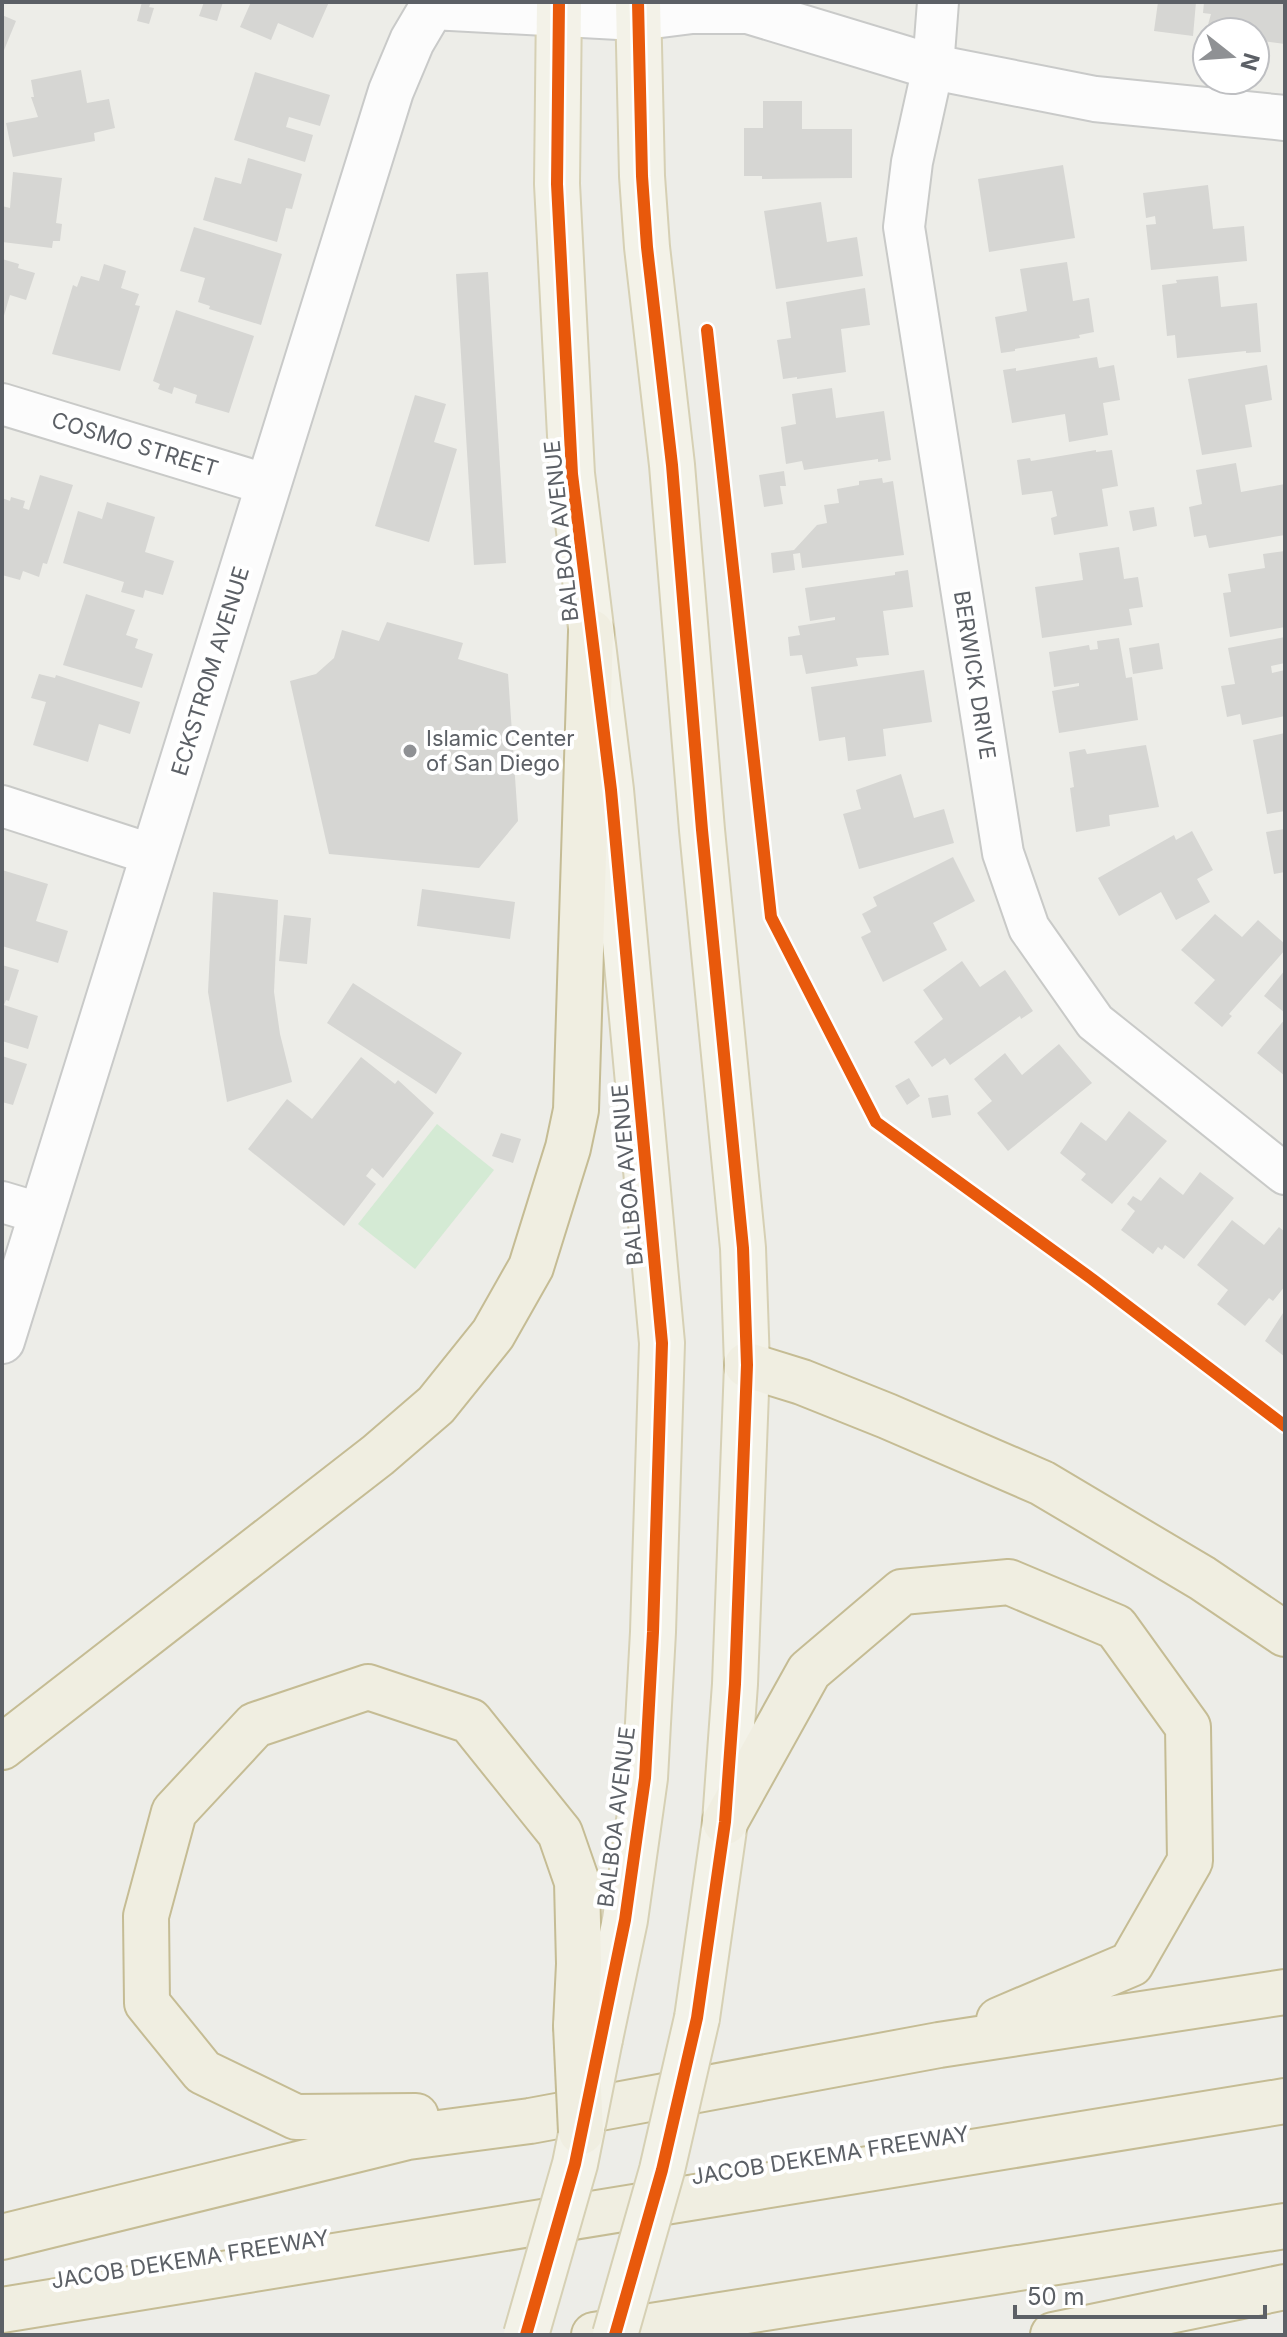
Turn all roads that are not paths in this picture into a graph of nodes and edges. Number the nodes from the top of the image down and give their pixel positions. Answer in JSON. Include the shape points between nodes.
{"nodes":[{"id":1,"x":938,"y":2,"type":"edge"},
{"id":2,"x":431,"y":4,"type":"edge"},
{"id":3,"x":559,"y":8,"type":"edge"},
{"id":4,"x":637,"y":10,"type":"edge"},
{"id":5,"x":933,"y":67,"type":"junction"},
{"id":6,"x":1285,"y":118,"type":"edge"},
{"id":7,"x":2,"y":404,"type":"edge"},
{"id":8,"x":268,"y":485,"type":"junction"},
{"id":9,"x":591,"y":632,"type":"junction"},
{"id":10,"x":2,"y":806,"type":"edge"},
{"id":11,"x":153,"y":855,"type":"junction"},
{"id":12,"x":1285,"y":1174,"type":"edge"},
{"id":13,"x":22,"y":1208,"type":"edge"},
{"id":14,"x":2,"y":1341,"type":"edge"},
{"id":15,"x":747,"y":1365,"type":"junction"},
{"id":16,"x":1285,"y":1634,"type":"edge"},
{"id":17,"x":2,"y":1747,"type":"edge"},
{"id":18,"x":725,"y":1822,"type":"junction"},
{"id":19,"x":1285,"y":1992,"type":"edge"},
{"id":20,"x":588,"y":2032,"type":"junction"},
{"id":21,"x":939,"y":2045,"type":"junction"},
{"id":22,"x":1285,"y":2101,"type":"edge"},
{"id":23,"x":530,"y":2121,"type":"junction"},
{"id":24,"x":581,"y":2132,"type":"joint"},
{"id":25,"x":1285,"y":2226,"type":"edge"},
{"id":26,"x":2,"y":2237,"type":"edge"},
{"id":27,"x":1285,"y":2287,"type":"edge"},
{"id":28,"x":2,"y":2310,"type":"edge"},
{"id":29,"x":526,"y":2335,"type":"edge"},
{"id":30,"x":594,"y":2335,"type":"edge"},
{"id":31,"x":615,"y":2335,"type":"edge"},
{"id":32,"x":1053,"y":2335,"type":"edge"}],
"edges":[{"from":1,"to":5,"type":"street","name":"BERWICK DRIVE"},
{"from":2,"to":3,"type":"street"},
{"from":2,"to":8,"type":"street","name":"ECKSTROM AVENUE","via":[[391,91]]},
{"from":3,"to":4,"type":"street"},
{"from":3,"to":9,"type":"main road","name":"BALBOA AVENUE","via":[[557,184],[572,474]]},
{"from":4,"to":5,"type":"street","via":[[748,11]]},
{"from":4,"to":15,"type":"main road","via":[[647,247],[672,465],[743,1248]]},
{"from":5,"to":6,"type":"street","via":[[1095,99]]},
{"from":5,"to":12,"type":"street","name":"BERWICK DRIVE","via":[[904,227],[1003,853],[1029,928],[1095,1022]]},
{"from":7,"to":8,"type":"street","name":"COSMO STREET"},
{"from":8,"to":11,"type":"street","name":"ECKSTROM AVENUE"},
{"from":9,"to":17,"type":"highway","via":[[576,1110],[531,1267],[493,1334],[436,1405]]},
{"from":9,"to":20,"type":"main road","name":"BALBOA AVENUE","via":[[662,1343],[645,1778],[625,1920]]},
{"from":10,"to":11,"type":"street"},
{"from":11,"to":13,"type":"street","name":"ECKSTROM AVENUE"},
{"from":13,"to":14,"type":"street","name":"ECKSTROM AVENUE"},
{"from":15,"to":16,"type":"highway","via":[[802,1382],[1042,1483]]},
{"from":15,"to":18,"type":"main road"},
{"from":18,"to":21,"type":"highway","via":[[809,1671],[902,1592],[1009,1582],[1116,1627],[1188,1727],[1190,1861],[1131,1964]]},
{"from":18,"to":31,"type":"main road","bridge":true,"via":[[697,2018],[662,2170]]},
{"from":19,"to":21,"type":"highway"},
{"from":20,"to":23,"type":"highway","via":[[577,1882],[560,1833],[470,1721],[368,1687],[255,1725],[174,1812],[146,1916],[147,2003],[203,2072],[296,2117],[444,2115]]},
{"from":20,"to":24,"type":"highway","bridge":true},
{"from":21,"to":23,"type":"highway"},
{"from":22,"to":28,"type":"highway","name":"JACOB DEKEMA FREEWAY"},
{"from":23,"to":26,"type":"highway","via":[[408,2137]]},
{"from":24,"to":29,"type":"main road","bridge":true},
{"from":25,"to":30,"type":"highway"},
{"from":27,"to":32,"type":"highway"}]}
